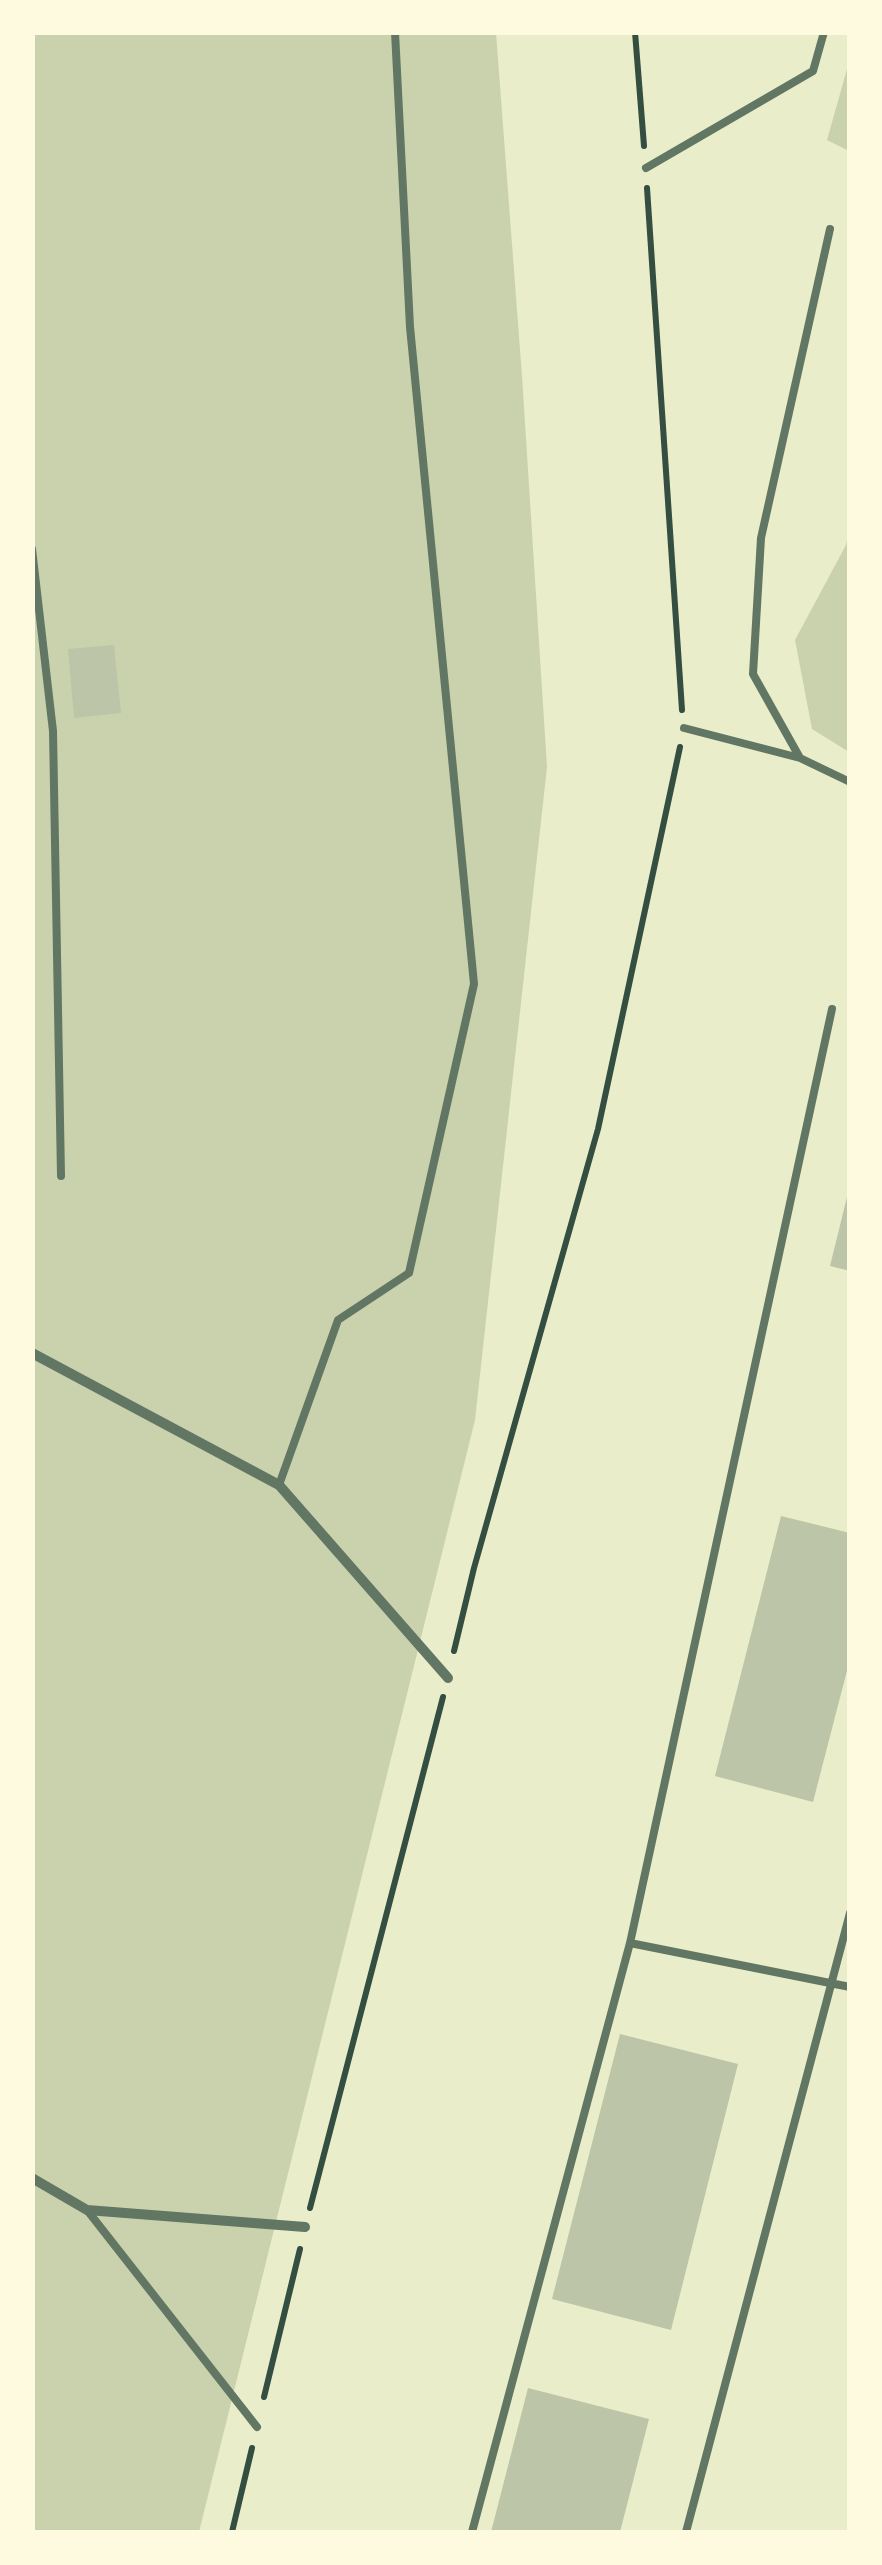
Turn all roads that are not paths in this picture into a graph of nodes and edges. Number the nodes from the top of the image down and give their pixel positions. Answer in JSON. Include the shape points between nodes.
{"nodes":[{"id":1,"x":395,"y":32,"type":"edge"},
{"id":2,"x":824,"y":32,"type":"edge"},
{"id":3,"x":646,"y":168,"type":"road end"},
{"id":4,"x":830,"y":229,"type":"dead end"},
{"id":5,"x":32,"y":549,"type":"edge"},
{"id":6,"x":684,"y":728,"type":"road end"},
{"id":7,"x":800,"y":758,"type":"junction"},
{"id":8,"x":850,"y":782,"type":"edge"},
{"id":9,"x":832,"y":1009,"type":"dead end"},
{"id":10,"x":61,"y":1176,"type":"dead end"},
{"id":11,"x":32,"y":1352,"type":"edge"},
{"id":12,"x":279,"y":1484,"type":"junction"},
{"id":13,"x":448,"y":1678,"type":"road end"},
{"id":14,"x":850,"y":1913,"type":"edge"},
{"id":15,"x":630,"y":1943,"type":"junction"},
{"id":16,"x":832,"y":1983,"type":"junction"},
{"id":17,"x":850,"y":1987,"type":"edge"},
{"id":18,"x":32,"y":2178,"type":"edge"},
{"id":19,"x":87,"y":2210,"type":"junction"},
{"id":20,"x":305,"y":2227,"type":"road end"},
{"id":21,"x":257,"y":2427,"type":"road end"},
{"id":22,"x":472,"y":2532,"type":"edge"},
{"id":23,"x":686,"y":2532,"type":"edge"}],
"edges":[{"from":1,"to":12,"type":"lane","via":[[410,328],[474,984],[409,1273],[338,1320]]},
{"from":2,"to":3,"type":"lane","via":[[813,71]]},
{"from":4,"to":7,"type":"lane","via":[[760,538],[754,674]]},
{"from":5,"to":10,"type":"lane","via":[[53,731]]},
{"from":6,"to":7,"type":"lane"},
{"from":7,"to":8,"type":"lane"},
{"from":9,"to":15,"type":"lane"},
{"from":11,"to":12,"type":"street"},
{"from":12,"to":13,"type":"street"},
{"from":14,"to":16,"type":"lane"},
{"from":15,"to":16,"type":"lane"},
{"from":15,"to":22,"type":"lane"},
{"from":16,"to":17,"type":"lane"},
{"from":16,"to":23,"type":"lane"},
{"from":18,"to":19,"type":"street"},
{"from":19,"to":20,"type":"street"},
{"from":19,"to":21,"type":"lane"}]}
